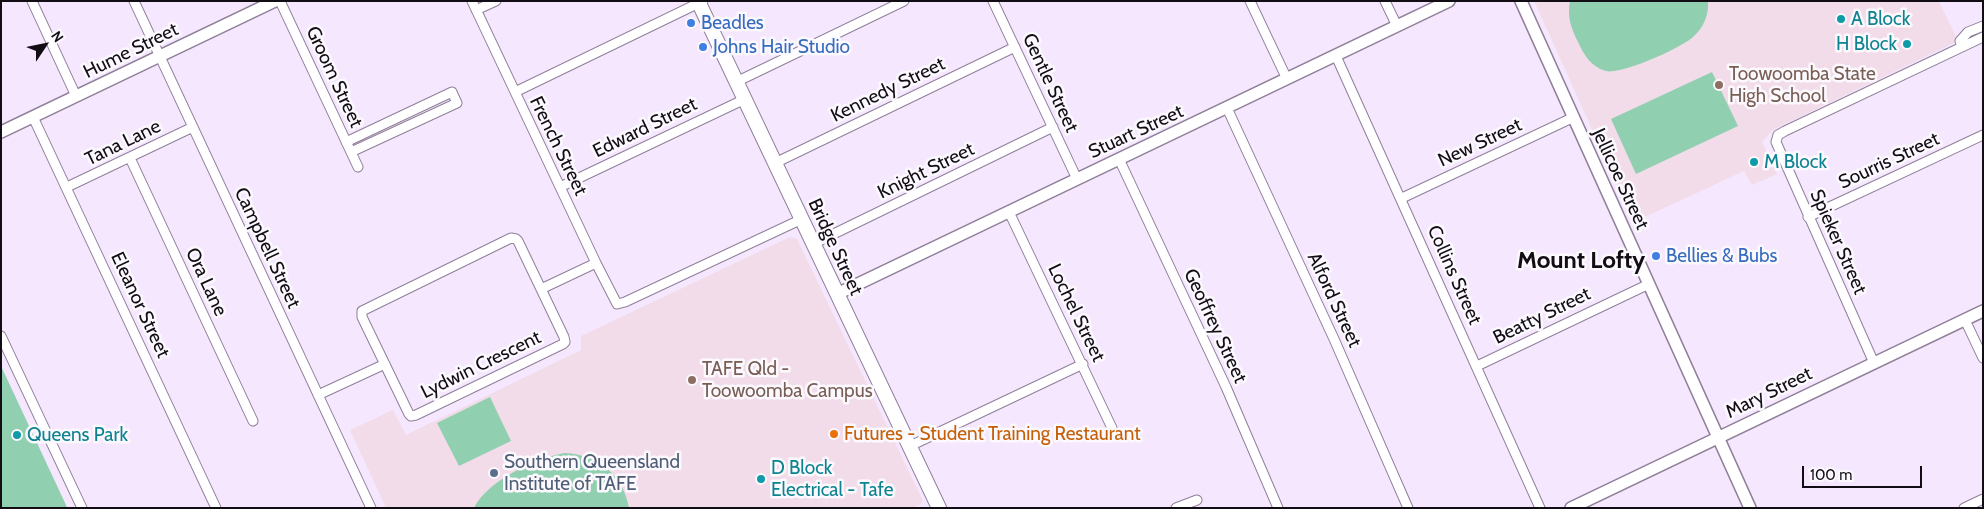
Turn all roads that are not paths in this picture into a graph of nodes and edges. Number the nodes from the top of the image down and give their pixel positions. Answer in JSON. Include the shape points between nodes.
{"nodes":[{"id":1,"x":32,"y":1,"type":"edge"},
{"id":2,"x":134,"y":1,"type":"edge"},
{"id":3,"x":275,"y":1,"type":"edge"},
{"id":4,"x":280,"y":1,"type":"edge"},
{"id":5,"x":472,"y":1,"type":"edge"},
{"id":6,"x":496,"y":1,"type":"edge"},
{"id":7,"x":904,"y":1,"type":"edge"},
{"id":8,"x":993,"y":1,"type":"edge"},
{"id":9,"x":1250,"y":1,"type":"edge"},
{"id":10,"x":1386,"y":1,"type":"edge"},
{"id":11,"x":1449,"y":1,"type":"edge"},
{"id":12,"x":1520,"y":1,"type":"edge"},
{"id":13,"x":700,"y":2,"type":"edge"},
{"id":14,"x":476,"y":10,"type":"junction"},
{"id":15,"x":1397,"y":26,"type":"junction"},
{"id":16,"x":1983,"y":26,"type":"edge"},
{"id":17,"x":1983,"y":37,"type":"edge"},
{"id":18,"x":1015,"y":47,"type":"junction"},
{"id":19,"x":1962,"y":47,"type":"junction"},
{"id":20,"x":160,"y":56,"type":"junction"},
{"id":21,"x":1336,"y":56,"type":"junction"},
{"id":22,"x":1287,"y":79,"type":"junction"},
{"id":23,"x":736,"y":82,"type":"junction"},
{"id":24,"x":515,"y":92,"type":"junction"},
{"id":25,"x":76,"y":96,"type":"junction"},
{"id":26,"x":744,"y":99,"type":"junction"},
{"id":27,"x":1227,"y":108,"type":"junction"},
{"id":28,"x":33,"y":117,"type":"junction"},
{"id":29,"x":1572,"y":118,"type":"junction"},
{"id":30,"x":193,"y":127,"type":"junction"},
{"id":31,"x":1053,"y":127,"type":"junction"},
{"id":32,"x":1,"y":132,"type":"edge"},
{"id":33,"x":1983,"y":135,"type":"edge"},
{"id":34,"x":346,"y":142,"type":"junction"},
{"id":35,"x":351,"y":152,"type":"junction"},
{"id":36,"x":130,"y":158,"type":"junction"},
{"id":37,"x":1118,"y":159,"type":"junction"},
{"id":38,"x":775,"y":163,"type":"junction"},
{"id":39,"x":358,"y":167,"type":"dead end"},
{"id":40,"x":1077,"y":179,"type":"junction"},
{"id":41,"x":67,"y":187,"type":"junction"},
{"id":42,"x":560,"y":187,"type":"junction"},
{"id":43,"x":1402,"y":198,"type":"junction"},
{"id":44,"x":1009,"y":212,"type":"junction"},
{"id":45,"x":1808,"y":217,"type":"junction"},
{"id":46,"x":802,"y":219,"type":"junction"},
{"id":47,"x":813,"y":244,"type":"junction"},
{"id":48,"x":596,"y":263,"type":"junction"},
{"id":49,"x":1648,"y":284,"type":"junction"},
{"id":50,"x":541,"y":289,"type":"junction"},
{"id":51,"x":837,"y":294,"type":"junction"},
{"id":52,"x":1983,"y":311,"type":"edge"},
{"id":53,"x":1965,"y":320,"type":"junction"},
{"id":54,"x":1,"y":336,"type":"edge"},
{"id":55,"x":1983,"y":358,"type":"edge"},
{"id":56,"x":1874,"y":363,"type":"junction"},
{"id":57,"x":385,"y":364,"type":"junction"},
{"id":58,"x":1083,"y":364,"type":"junction"},
{"id":59,"x":1477,"y":366,"type":"junction"},
{"id":60,"x":318,"y":395,"type":"junction"},
{"id":61,"x":253,"y":420,"type":"dead end"},
{"id":62,"x":1112,"y":428,"type":"dead end"},
{"id":63,"x":1718,"y":437,"type":"junction"},
{"id":64,"x":910,"y":446,"type":"junction"},
{"id":65,"x":1983,"y":499,"type":"edge"},
{"id":66,"x":1197,"y":500,"type":"dead end"},
{"id":67,"x":82,"y":508,"type":"edge"},
{"id":68,"x":216,"y":508,"type":"edge"},
{"id":69,"x":371,"y":508,"type":"edge"},
{"id":70,"x":939,"y":508,"type":"edge"},
{"id":71,"x":1176,"y":508,"type":"edge"},
{"id":72,"x":1278,"y":508,"type":"edge"},
{"id":73,"x":1408,"y":508,"type":"edge"},
{"id":74,"x":1540,"y":508,"type":"edge"},
{"id":75,"x":1571,"y":508,"type":"edge"},
{"id":76,"x":1750,"y":508,"type":"edge"},
{"id":77,"x":1964,"y":508,"type":"edge"}],
"edges":[{"from":1,"to":25,"type":"street"},
{"from":2,"to":20,"type":"street","name":"Campbell Street"},
{"from":3,"to":20,"type":"street","name":"Hume Street"},
{"from":4,"to":34,"type":"street","name":"Groom Street"},
{"from":5,"to":14,"type":"street","name":"French Street"},
{"from":6,"to":14,"type":"street"},
{"from":7,"to":23,"type":"street"},
{"from":8,"to":18,"type":"street","name":"Gentle Street"},
{"from":9,"to":22,"type":"street"},
{"from":10,"to":15,"type":"street"},
{"from":11,"to":15,"type":"street","name":"Stuart Street"},
{"from":12,"to":29,"type":"street","name":"Jellicoe Street"},
{"from":13,"to":23,"type":"main road","name":"Bridge Street"},
{"from":13,"to":24,"type":"street"},
{"from":14,"to":24,"type":"street","name":"French Street"},
{"from":15,"to":21,"type":"street","name":"Stuart Street"},
{"from":16,"to":19,"type":"street","via":[[1968,32],[1960,41]]},
{"from":17,"to":19,"type":"street"},
{"from":18,"to":31,"type":"street","name":"Gentle Street"},
{"from":18,"to":38,"type":"street","name":"Kennedy Street"},
{"from":19,"to":45,"type":"street","name":"Spieker Street","via":[[1778,135],[1776,142]]},
{"from":20,"to":25,"type":"street","name":"Hume Street"},
{"from":20,"to":30,"type":"street","name":"Campbell Street"},
{"from":21,"to":22,"type":"street","name":"Stuart Street"},
{"from":21,"to":43,"type":"street","name":"Collins Street"},
{"from":22,"to":27,"type":"street","name":"Stuart Street"},
{"from":23,"to":26,"type":"main road","name":"Bridge Street"},
{"from":24,"to":42,"type":"street","name":"French Street"},
{"from":25,"to":28,"type":"street","name":"Hume Street"},
{"from":26,"to":38,"type":"main road","name":"Bridge Street"},
{"from":26,"to":42,"type":"street","name":"Edward Street"},
{"from":27,"to":37,"type":"street","name":"Stuart Street"},
{"from":27,"to":73,"type":"street","name":"Alford Street","via":[[1334,338]]},
{"from":28,"to":32,"type":"street","name":"Hume Street"},
{"from":28,"to":41,"type":"street","name":"Eleanor Street"},
{"from":29,"to":43,"type":"street","name":"New Street"},
{"from":29,"to":49,"type":"street","name":"Jellicoe Street"},
{"from":30,"to":36,"type":"street","name":"Tana Lane"},
{"from":30,"to":60,"type":"street","name":"Campbell Street"},
{"from":31,"to":40,"type":"street","name":"Gentle Street"},
{"from":31,"to":47,"type":"street","name":"Knight Street"},
{"from":33,"to":45,"type":"street","name":"Sourris Street"},
{"from":34,"to":35,"type":"street","name":"Groom Street"},
{"from":34,"to":35,"type":"street","via":[[452,92],[457,102]]},
{"from":35,"to":39,"type":"street","name":"Groom Street"},
{"from":36,"to":41,"type":"street","name":"Tana Lane"},
{"from":36,"to":61,"type":"street","name":"Ora Lane"},
{"from":37,"to":40,"type":"street","name":"Stuart Street"},
{"from":37,"to":72,"type":"street","name":"Geoffrey Street","via":[[1226,386]]},
{"from":38,"to":46,"type":"main road","name":"Bridge Street"},
{"from":40,"to":44,"type":"street","name":"Stuart Street"},
{"from":41,"to":68,"type":"street","name":"Eleanor Street"},
{"from":42,"to":48,"type":"street","name":"French Street"},
{"from":43,"to":59,"type":"street","name":"Collins Street"},
{"from":44,"to":51,"type":"street","name":"Stuart Street"},
{"from":44,"to":58,"type":"street","name":"Lochel Street"},
{"from":45,"to":56,"type":"street","name":"Spieker Street"},
{"from":46,"to":47,"type":"main road","name":"Bridge Street"},
{"from":46,"to":48,"type":"street","name":"French Street","via":[[617,304]]},
{"from":47,"to":51,"type":"main road","name":"Bridge Street"},
{"from":48,"to":50,"type":"street"},
{"from":49,"to":59,"type":"street","name":"Beatty Street"},
{"from":49,"to":63,"type":"street","name":"Jellicoe Street"},
{"from":50,"to":57,"type":"street","name":"Lydwin Crescent","via":[[517,240],[510,238],[362,311],[361,315]]},
{"from":50,"to":57,"type":"street","name":"Lydwin Crescent","via":[[565,338],[564,343],[415,416],[409,414]]},
{"from":51,"to":64,"type":"main road","name":"Bridge Street"},
{"from":52,"to":53,"type":"street","name":"Mary Street"},
{"from":53,"to":55,"type":"street"},
{"from":53,"to":56,"type":"street","name":"Mary Street"},
{"from":54,"to":67,"type":"street"},
{"from":56,"to":63,"type":"street","name":"Mary Street"},
{"from":57,"to":60,"type":"street"},
{"from":58,"to":62,"type":"street","name":"Lochel Street"},
{"from":58,"to":64,"type":"street"},
{"from":59,"to":74,"type":"street","name":"Collins Street"},
{"from":60,"to":69,"type":"street","name":"Campbell Street"},
{"from":63,"to":75,"type":"street","name":"Mary Street"},
{"from":63,"to":76,"type":"street","name":"Jellicoe Street"},
{"from":64,"to":70,"type":"main road","name":"Bridge Street"},
{"from":65,"to":77,"type":"street"},
{"from":66,"to":71,"type":"street"}]}
